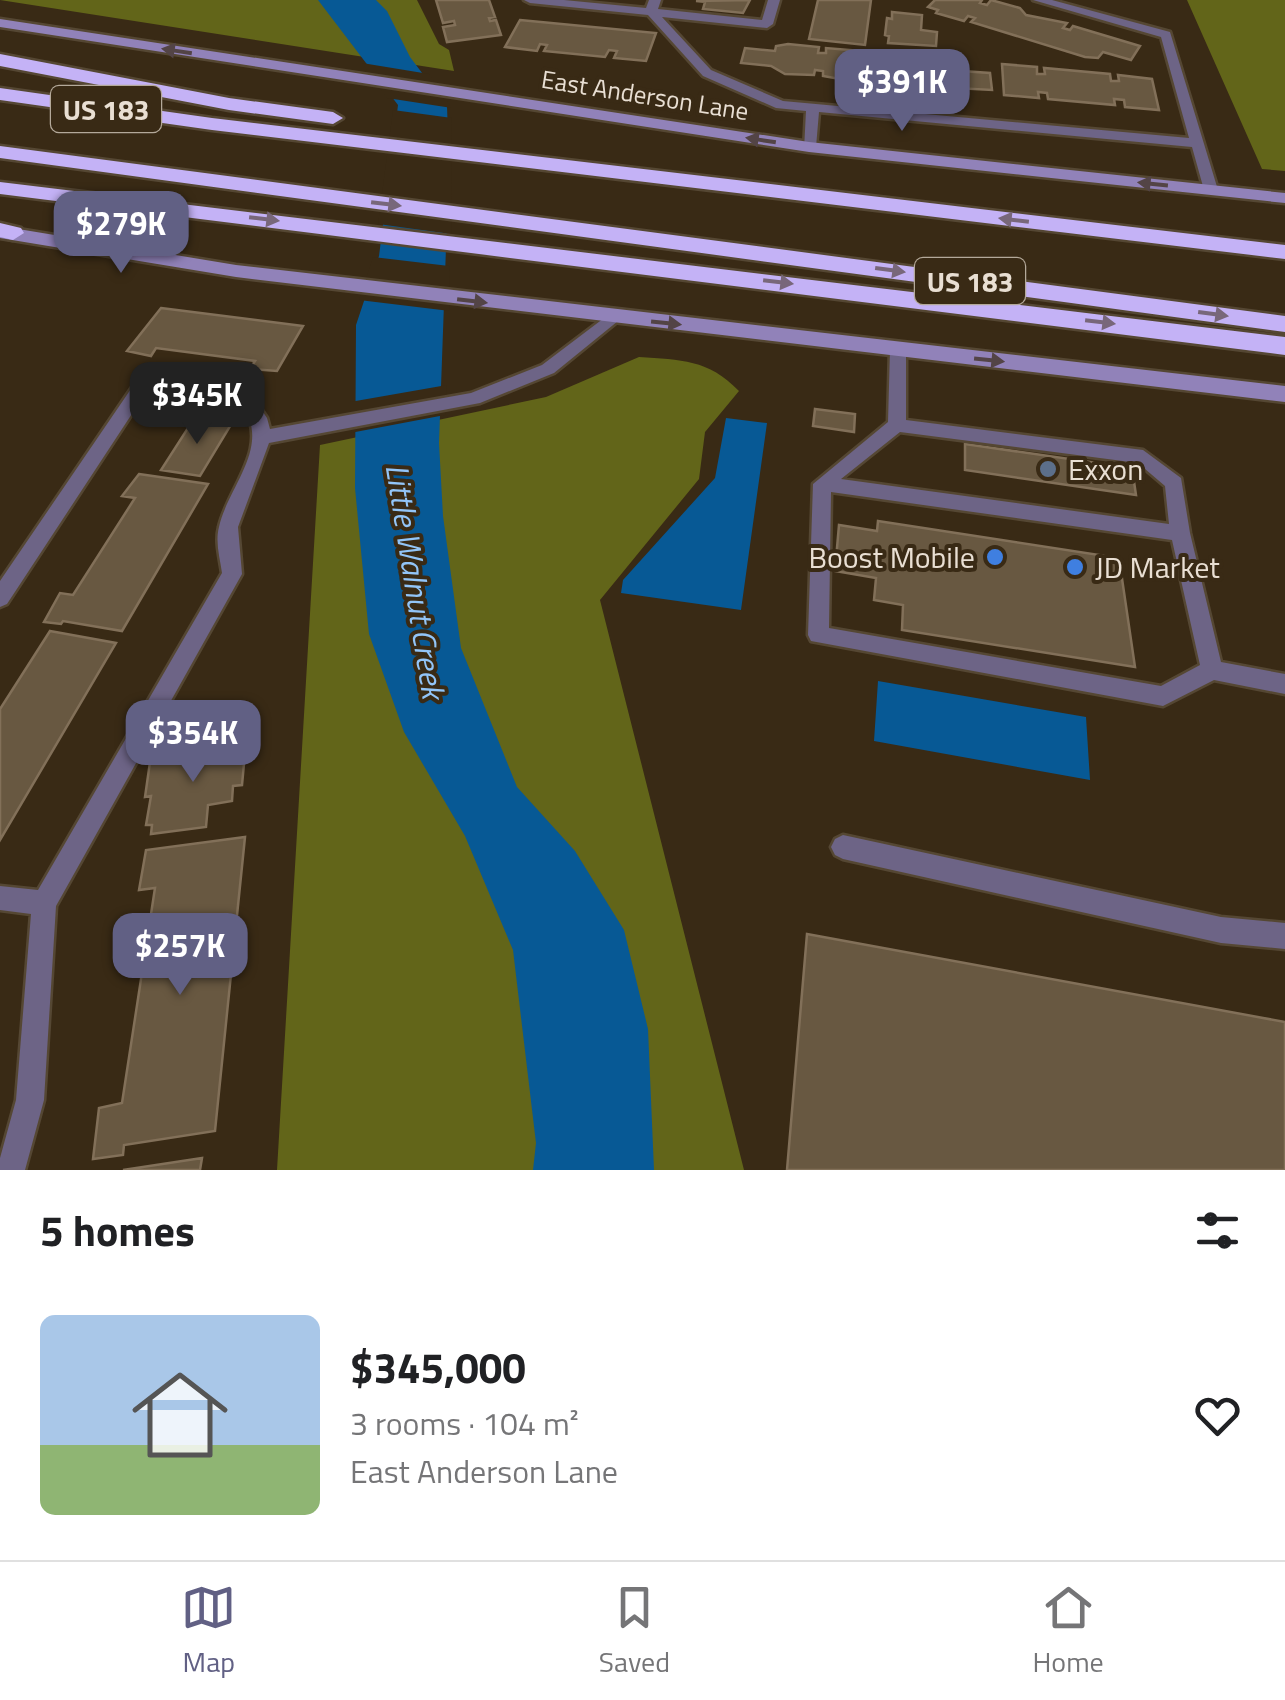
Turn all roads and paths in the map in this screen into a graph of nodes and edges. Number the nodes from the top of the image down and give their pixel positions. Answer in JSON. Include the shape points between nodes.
{"nodes":[{"id":1,"x":530,"y":0,"type":"edge"},
{"id":2,"x":774,"y":0,"type":"edge"},
{"id":3,"x":1039,"y":0,"type":"edge"},
{"id":4,"x":653,"y":6,"type":"edge"},
{"id":5,"x":0,"y":23,"type":"edge"},
{"id":6,"x":0,"y":60,"type":"edge"},
{"id":7,"x":0,"y":94,"type":"edge"},
{"id":8,"x":814,"y":108,"type":"junction"},
{"id":9,"x":808,"y":147,"type":"junction"},
{"id":10,"x":1199,"y":150,"type":"junction"},
{"id":11,"x":0,"y":152,"type":"edge"},
{"id":12,"x":565,"y":166,"type":"junction"},
{"id":13,"x":0,"y":188,"type":"edge"},
{"id":14,"x":1211,"y":190,"type":"junction"},
{"id":15,"x":1285,"y":198,"type":"edge"},
{"id":16,"x":4,"y":232,"type":"edge"},
{"id":17,"x":1285,"y":252,"type":"edge"},
{"id":18,"x":612,"y":317,"type":"junction"},
{"id":19,"x":1285,"y":324,"type":"edge"},
{"id":20,"x":1285,"y":346,"type":"edge"},
{"id":21,"x":898,"y":350,"type":"junction"},
{"id":22,"x":1285,"y":394,"type":"edge"},
{"id":23,"x":897,"y":425,"type":"junction"},
{"id":24,"x":263,"y":437,"type":"junction"},
{"id":25,"x":822,"y":484,"type":"junction"},
{"id":26,"x":1180,"y":533,"type":"junction"},
{"id":27,"x":0,"y":598,"type":"edge"},
{"id":28,"x":1212,"y":670,"type":"junction"},
{"id":29,"x":1285,"y":684,"type":"edge"},
{"id":30,"x":843,"y":847,"type":"dead end"},
{"id":31,"x":0,"y":898,"type":"edge"},
{"id":32,"x":44,"y":903,"type":"junction"},
{"id":33,"x":1285,"y":936,"type":"edge"},
{"id":34,"x":11,"y":1170,"type":"edge"}],
"edges":[{"from":1,"to":4,"type":"lane"},
{"from":2,"to":4,"type":"lane","via":[[767,24]]},
{"from":3,"to":10,"type":"lane","via":[[1166,35]]},
{"from":4,"to":8,"type":"lane","via":[[707,73],[781,105]]},
{"from":9,"to":5,"type":"main road","name":"East Anderson Lane","one_way":true},
{"from":6,"to":12,"type":"highway","via":[[229,104],[476,137]]},
{"from":7,"to":12,"type":"highway","number":"US 183"},
{"from":8,"to":9,"type":"lane"},
{"from":8,"to":10,"type":"lane"},
{"from":14,"to":9,"type":"main road","name":"East Anderson Lane","one_way":true},
{"from":10,"to":14,"type":"lane"},
{"from":11,"to":19,"type":"highway","number":"US 183","one_way":true},
{"from":17,"to":12,"type":"highway","number":"US 183","one_way":true},
{"from":13,"to":20,"type":"highway","one_way":true},
{"from":14,"to":15,"type":"main road","name":"East Anderson Lane"},
{"from":16,"to":18,"type":"main road","one_way":true,"via":[[236,271]]},
{"from":18,"to":21,"type":"main road","one_way":true},
{"from":18,"to":24,"type":"lane","via":[[548,369],[474,398]]},
{"from":21,"to":22,"type":"main road","one_way":true},
{"from":21,"to":23,"type":"lane"},
{"from":23,"to":25,"type":"lane"},
{"from":23,"to":26,"type":"lane","via":[[1143,457],[1174,483]]},
{"from":24,"to":27,"type":"lane","via":[[262,416],[250,404],[141,387]]},
{"from":24,"to":32,"type":"lane","via":[[228,528],[232,574]]},
{"from":25,"to":26,"type":"lane"},
{"from":25,"to":28,"type":"lane","via":[[818,635],[1163,696]]},
{"from":26,"to":28,"type":"lane"},
{"from":28,"to":29,"type":"lane"},
{"from":30,"to":33,"type":"lane","via":[[1220,930]]},
{"from":31,"to":32,"type":"lane"},
{"from":32,"to":34,"type":"lane","via":[[30,1100]]}]}
